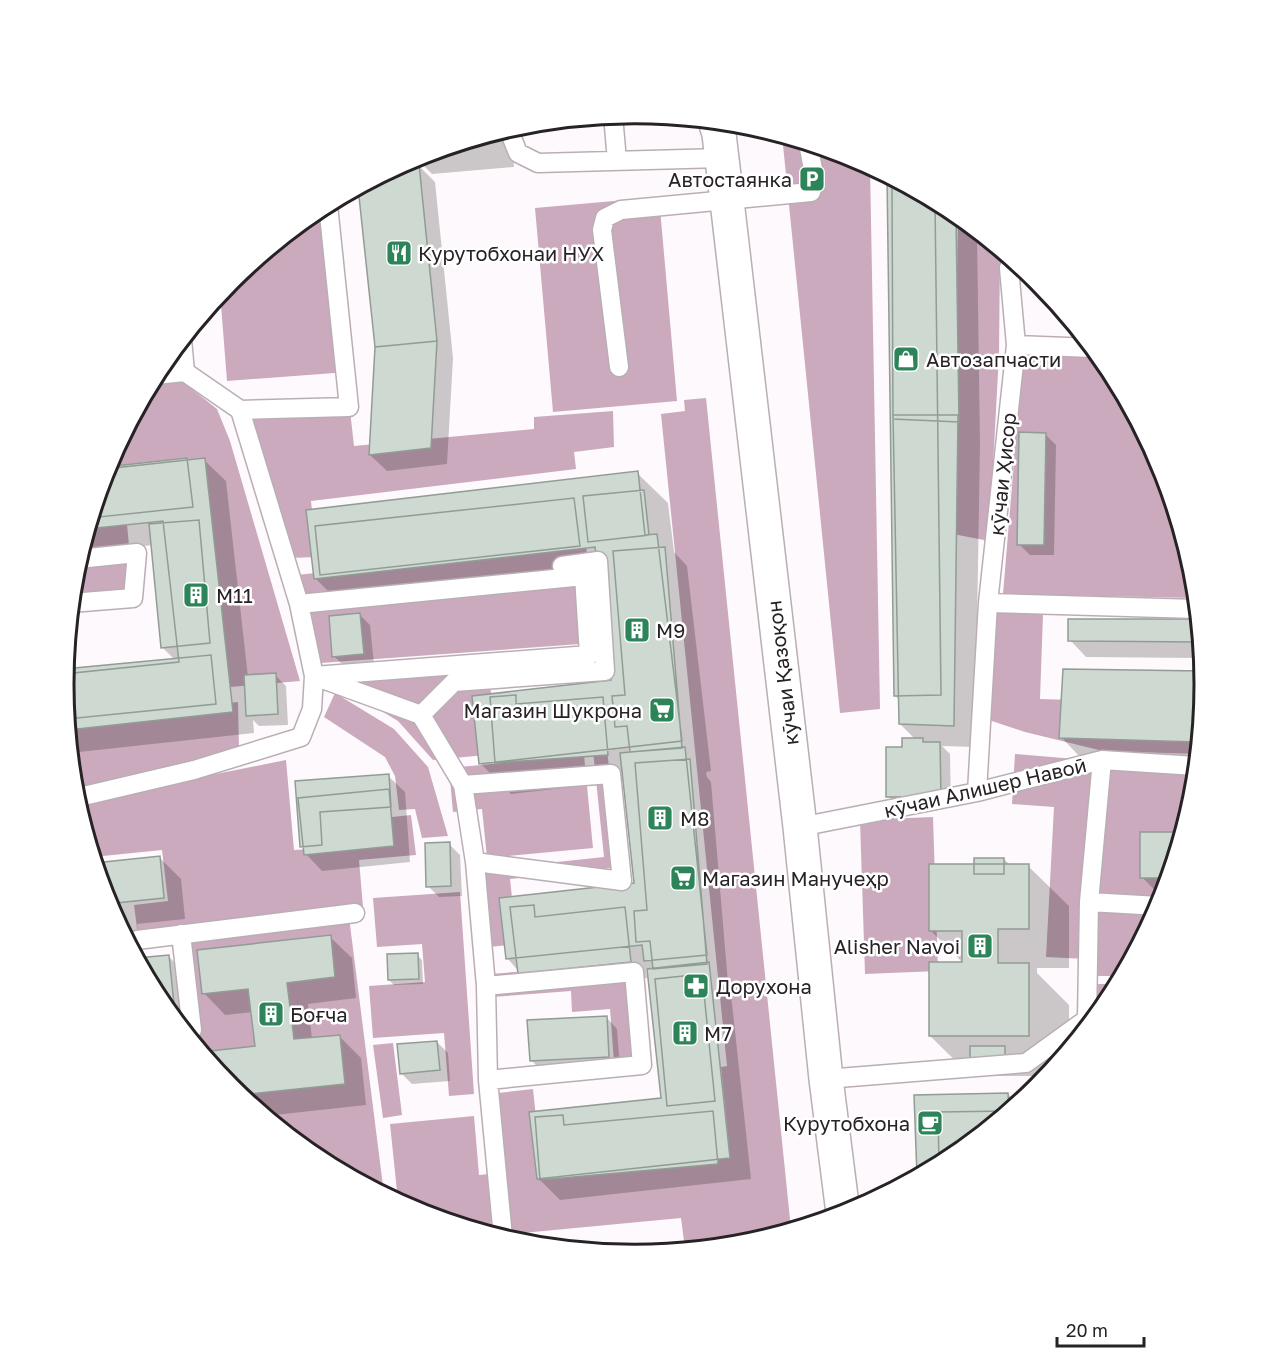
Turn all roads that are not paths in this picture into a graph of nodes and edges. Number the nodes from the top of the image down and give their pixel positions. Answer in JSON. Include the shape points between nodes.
{"nodes":[{"id":1,"x":614,"y":125,"type":"edge"},
{"id":2,"x":719,"y":134,"type":"edge"},
{"id":3,"x":512,"y":137,"type":"edge"},
{"id":4,"x":810,"y":152,"type":"edge"},
{"id":5,"x":617,"y":161,"type":"junction"},
{"id":6,"x":727,"y":201,"type":"junction"},
{"id":7,"x":329,"y":214,"type":"edge"},
{"id":8,"x":1009,"y":268,"type":"edge"},
{"id":9,"x":1016,"y":345,"type":"junction"},
{"id":10,"x":1081,"y":348,"type":"edge"},
{"id":11,"x":183,"y":351,"type":"edge"},
{"id":12,"x":619,"y":367,"type":"dead end"},
{"id":13,"x":185,"y":372,"type":"junction"},
{"id":14,"x":167,"y":374,"type":"edge"},
{"id":15,"x":240,"y":410,"type":"junction"},
{"id":16,"x":88,"y":558,"type":"edge"},
{"id":17,"x":79,"y":602,"type":"edge"},
{"id":18,"x":988,"y":603,"type":"junction"},
{"id":19,"x":299,"y":604,"type":"junction"},
{"id":20,"x":1189,"y":609,"type":"edge"},
{"id":21,"x":314,"y":676,"type":"junction"},
{"id":22,"x":421,"y":715,"type":"junction"},
{"id":23,"x":1102,"y":760,"type":"junction"},
{"id":24,"x":1188,"y":765,"type":"edge"},
{"id":25,"x":463,"y":785,"type":"junction"},
{"id":26,"x":977,"y":792,"type":"junction"},
{"id":27,"x":85,"y":796,"type":"edge"},
{"id":28,"x":800,"y":827,"type":"junction"},
{"id":29,"x":475,"y":862,"type":"junction"},
{"id":30,"x":1089,"y":902,"type":"junction"},
{"id":31,"x":1148,"y":905,"type":"edge"},
{"id":32,"x":355,"y":913,"type":"dead end"},
{"id":33,"x":181,"y":934,"type":"junction"},
{"id":34,"x":137,"y":940,"type":"dead end"},
{"id":35,"x":486,"y":986,"type":"junction"},
{"id":36,"x":1088,"y":1010,"type":"edge"},
{"id":37,"x":192,"y":1027,"type":"edge"},
{"id":38,"x":1072,"y":1032,"type":"edge"},
{"id":39,"x":826,"y":1079,"type":"junction"},
{"id":40,"x":488,"y":1080,"type":"junction"},
{"id":41,"x":842,"y":1203,"type":"edge"},
{"id":42,"x":502,"y":1227,"type":"edge"}],
"edges":[{"from":1,"to":5,"type":"lane"},
{"from":2,"to":5,"type":"lane"},
{"from":2,"to":6,"type":"street","name":"кӯчаи Қазоқон"},
{"from":3,"to":5,"type":"lane","via":[[518,153],[538,163]]},
{"from":4,"to":6,"type":"lane","via":[[815,180],[811,192]]},
{"from":6,"to":12,"type":"lane","via":[[621,210],[604,218],[602,230]]},
{"from":6,"to":28,"type":"street","name":"кӯчаи Қазоқон"},
{"from":7,"to":15,"type":"lane","via":[[349,406]]},
{"from":8,"to":9,"type":"lane","name":"кӯчаи Ҳисор"},
{"from":9,"to":10,"type":"lane"},
{"from":9,"to":18,"type":"lane","name":"кӯчаи Ҳисор"},
{"from":11,"to":13,"type":"lane"},
{"from":13,"to":14,"type":"lane"},
{"from":13,"to":15,"type":"lane"},
{"from":15,"to":19,"type":"lane"},
{"from":16,"to":17,"type":"lane","via":[[137,553],[133,598]]},
{"from":18,"to":20,"type":"lane"},
{"from":18,"to":26,"type":"lane","name":"кӯчаи Ҳисор"},
{"from":19,"to":21,"type":"lane"},
{"from":19,"to":21,"type":"lane","via":[[584,576],[589,655]]},
{"from":19,"to":22,"type":"lane","via":[[598,561],[605,671],[454,682]]},
{"from":21,"to":22,"type":"lane"},
{"from":21,"to":27,"type":"lane","via":[[312,709],[301,737],[194,770]]},
{"from":22,"to":25,"type":"lane"},
{"from":23,"to":24,"type":"lane"},
{"from":23,"to":26,"type":"lane","name":"кӯчаи Алишер Навоӣ"},
{"from":23,"to":30,"type":"lane","name":"кӯчаи Алишер Навоӣ"},
{"from":25,"to":29,"type":"lane"},
{"from":25,"to":29,"type":"lane","via":[[611,774],[622,881]]},
{"from":26,"to":28,"type":"lane","name":"кӯчаи Алишер Навоӣ"},
{"from":28,"to":39,"type":"street","name":"кӯчаи Қазоқон"},
{"from":29,"to":35,"type":"lane"},
{"from":30,"to":31,"type":"lane"},
{"from":30,"to":36,"type":"lane","name":"кӯчаи Алишер Навоӣ"},
{"from":32,"to":33,"type":"lane"},
{"from":33,"to":34,"type":"lane"},
{"from":33,"to":37,"type":"lane"},
{"from":35,"to":40,"type":"lane"},
{"from":35,"to":40,"type":"lane","via":[[634,972],[642,1065]]},
{"from":38,"to":39,"type":"lane","name":"кӯчаи Алишер Навоӣ","via":[[1026,1063]]},
{"from":39,"to":41,"type":"street","name":"кӯчаи Қазоқон"},
{"from":40,"to":42,"type":"lane"}]}
